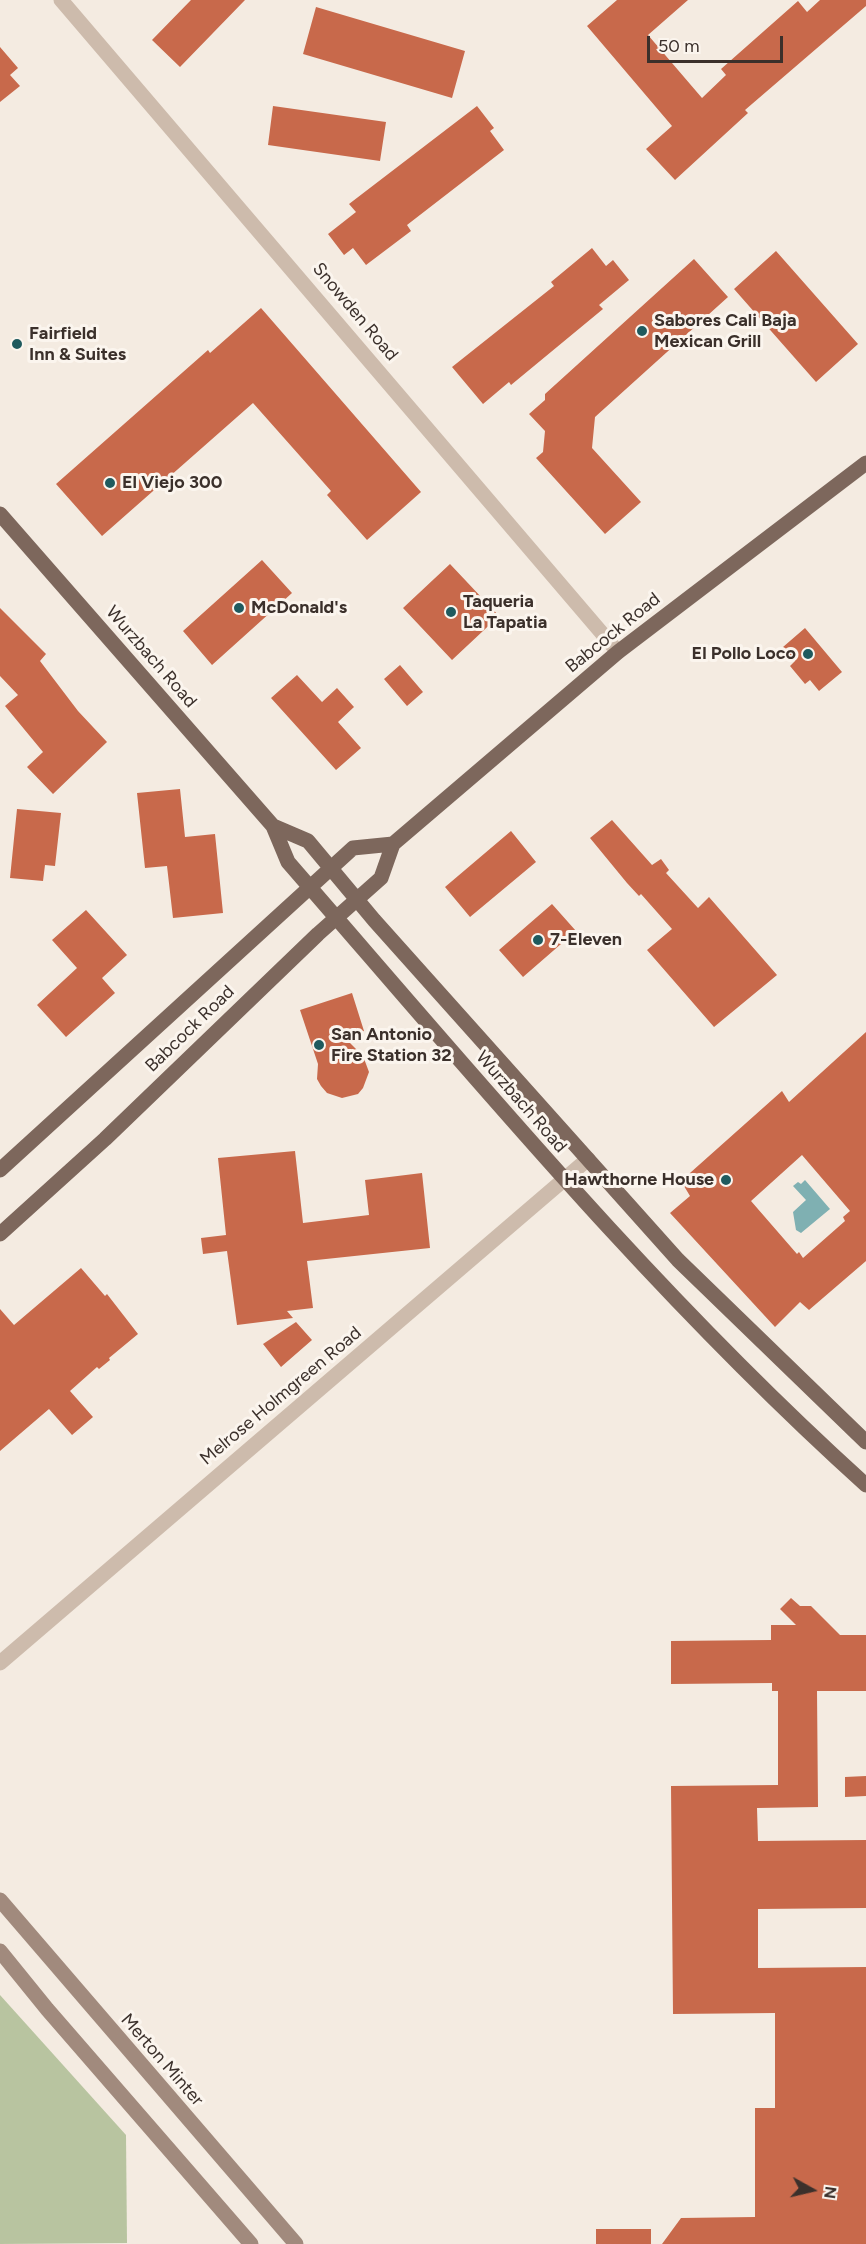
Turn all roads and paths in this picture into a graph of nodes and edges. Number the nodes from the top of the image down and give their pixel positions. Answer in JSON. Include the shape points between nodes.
{"nodes":[{"id":1,"x":61,"y":0,"type":"edge"},
{"id":2,"x":866,"y":463,"type":"edge"},
{"id":3,"x":0,"y":514,"type":"edge"},
{"id":4,"x":618,"y":652,"type":"junction"},
{"id":5,"x":273,"y":826,"type":"junction"},
{"id":6,"x":393,"y":844,"type":"junction"},
{"id":7,"x":331,"y":867,"type":"junction"},
{"id":8,"x":309,"y":885,"type":"junction"},
{"id":9,"x":358,"y":900,"type":"junction"},
{"id":10,"x":337,"y":918,"type":"junction"},
{"id":11,"x":588,"y":1159,"type":"junction"},
{"id":12,"x":0,"y":1170,"type":"edge"},
{"id":13,"x":563,"y":1181,"type":"junction"},
{"id":14,"x":0,"y":1234,"type":"edge"},
{"id":15,"x":866,"y":1442,"type":"edge"},
{"id":16,"x":866,"y":1485,"type":"edge"},
{"id":17,"x":0,"y":1663,"type":"edge"},
{"id":18,"x":0,"y":1900,"type":"edge"},
{"id":19,"x":0,"y":1951,"type":"edge"},
{"id":20,"x":251,"y":2244,"type":"edge"},
{"id":21,"x":296,"y":2244,"type":"edge"}],
"edges":[{"from":1,"to":4,"type":"street","name":"Snowden Road"},
{"from":2,"to":4,"type":"main road","name":"Babcock Road"},
{"from":3,"to":5,"type":"main road","name":"Wurzbach Road"},
{"from":4,"to":6,"type":"main road","name":"Babcock Road"},
{"from":5,"to":7,"type":"main road","name":"Wurzbach Road","via":[[308,841]]},
{"from":5,"to":8,"type":"main road","name":"Wurzbach Road","via":[[288,862]]},
{"from":6,"to":7,"type":"main road","name":"Babcock Road","via":[[353,848]]},
{"from":6,"to":9,"type":"main road","name":"Babcock Road","via":[[381,878]]},
{"from":7,"to":8,"type":"main road","name":"Babcock Road"},
{"from":7,"to":9,"type":"main road","name":"Wurzbach Road"},
{"from":8,"to":10,"type":"main road","name":"Wurzbach Road"},
{"from":8,"to":12,"type":"main road","name":"Babcock Road"},
{"from":9,"to":10,"type":"main road","name":"Babcock Road"},
{"from":9,"to":11,"type":"main road","name":"Wurzbach Road"},
{"from":10,"to":13,"type":"main road","name":"Wurzbach Road"},
{"from":10,"to":14,"type":"main road","name":"Babcock Road"},
{"from":11,"to":13,"type":"street","name":"Melrose Holmgreen Road"},
{"from":11,"to":15,"type":"main road","name":"Wurzbach Road","via":[[678,1260]]},
{"from":13,"to":16,"type":"main road","name":"Wurzbach Road","via":[[758,1383]]},
{"from":13,"to":17,"type":"street","name":"Melrose Holmgreen Road"},
{"from":18,"to":21,"type":"street","name":"Merton Minter"},
{"from":19,"to":20,"type":"street"}]}
